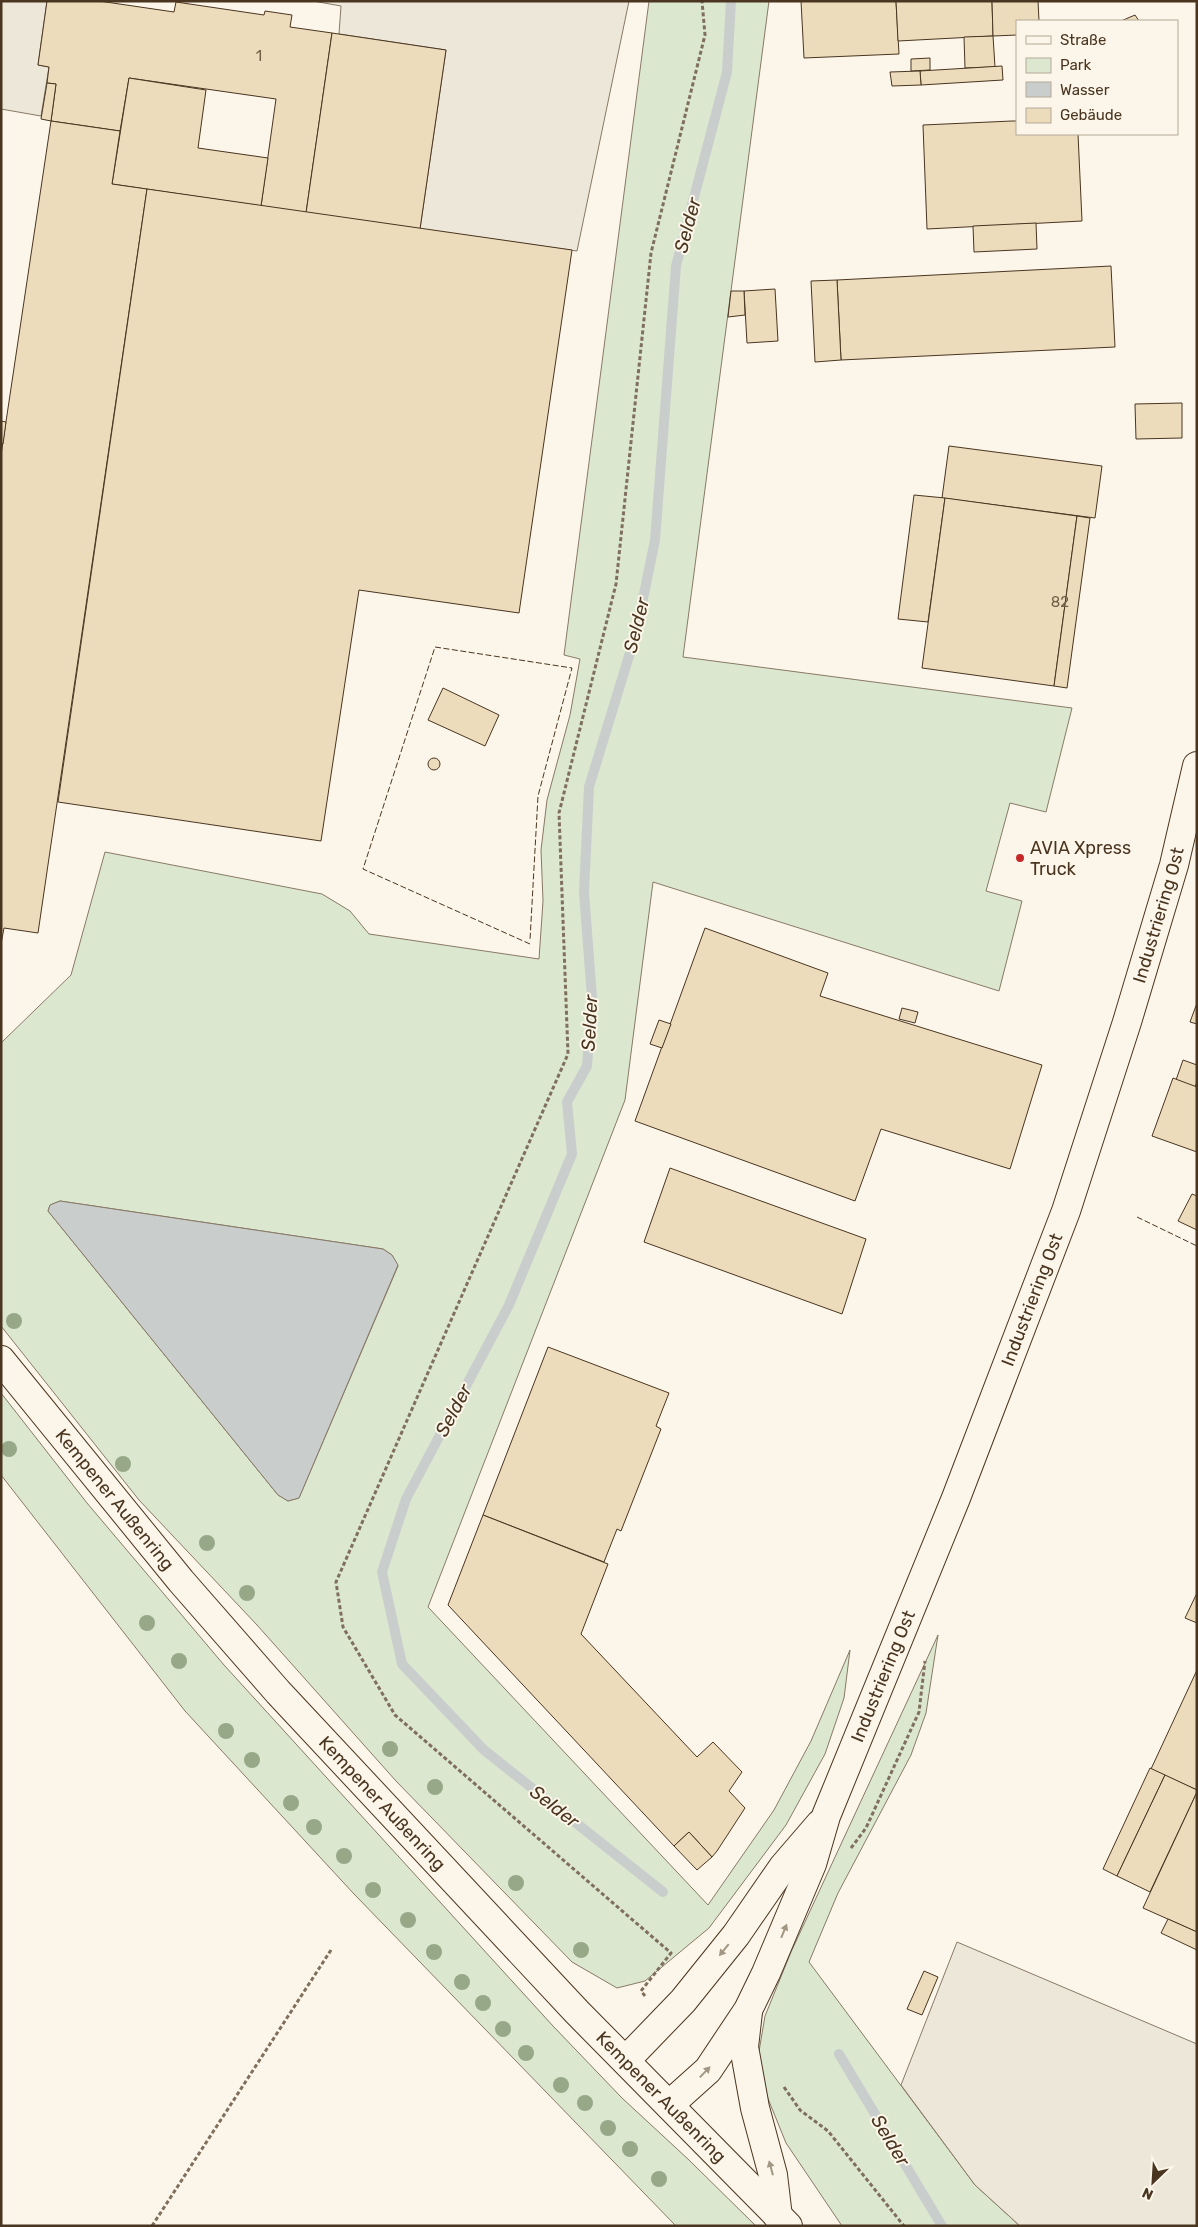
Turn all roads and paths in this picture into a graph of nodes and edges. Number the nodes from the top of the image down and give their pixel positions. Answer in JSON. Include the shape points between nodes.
{"nodes":[{"id":1,"x":702,"y":1,"type":"edge"},
{"id":2,"x":1197,"y":766,"type":"edge"},
{"id":3,"x":1,"y":1360,"type":"edge"},
{"id":4,"x":825,"y":1818,"type":"junction"},
{"id":5,"x":330,"y":1950,"type":"dead end"},
{"id":6,"x":671,"y":1953,"type":"dead end"},
{"id":7,"x":748,"y":2010,"type":"junction"},
{"id":8,"x":626,"y":2060,"type":"junction"},
{"id":9,"x":784,"y":2086,"type":"dead end"},
{"id":10,"x":669,"y":2105,"type":"junction"},
{"id":11,"x":783,"y":2221,"type":"edge"},
{"id":12,"x":152,"y":2226,"type":"edge"},
{"id":13,"x":904,"y":2226,"type":"edge"}],
"edges":[{"from":1,"to":6,"type":"path","via":[[705,35],[651,253],[616,584],[559,813],[568,1054],[336,1582],[343,1627],[395,1715]]},
{"from":2,"to":4,"type":"street","name":"Industriering Ost","via":[[1174,866],[1066,1211],[956,1498]]},
{"from":3,"to":8,"type":"street","name":"Kempener Außenring","via":[[181,1581],[278,1692],[577,2012]]},
{"from":7,"to":4,"type":"street","name":"Industriering Ost","one_way":true,"via":[[812,1864]]},
{"from":4,"to":8,"type":"street","name":"Industriering Ost","one_way":true,"via":[[783,1867],[736,1935],[683,2001]]},
{"from":5,"to":12,"type":"path"},
{"from":10,"to":7,"type":"street","name":"Industriering Ost","one_way":true,"via":[[708,2070]]},
{"from":11,"to":7,"type":"street","one_way":true,"via":[[755,2108],[744,2047]]},
{"from":8,"to":10,"type":"street","name":"Kempener Außenring"},
{"from":9,"to":13,"type":"path","via":[[800,2110],[828,2131]]},
{"from":10,"to":11,"type":"street","name":"Kempener Außenring"}]}
